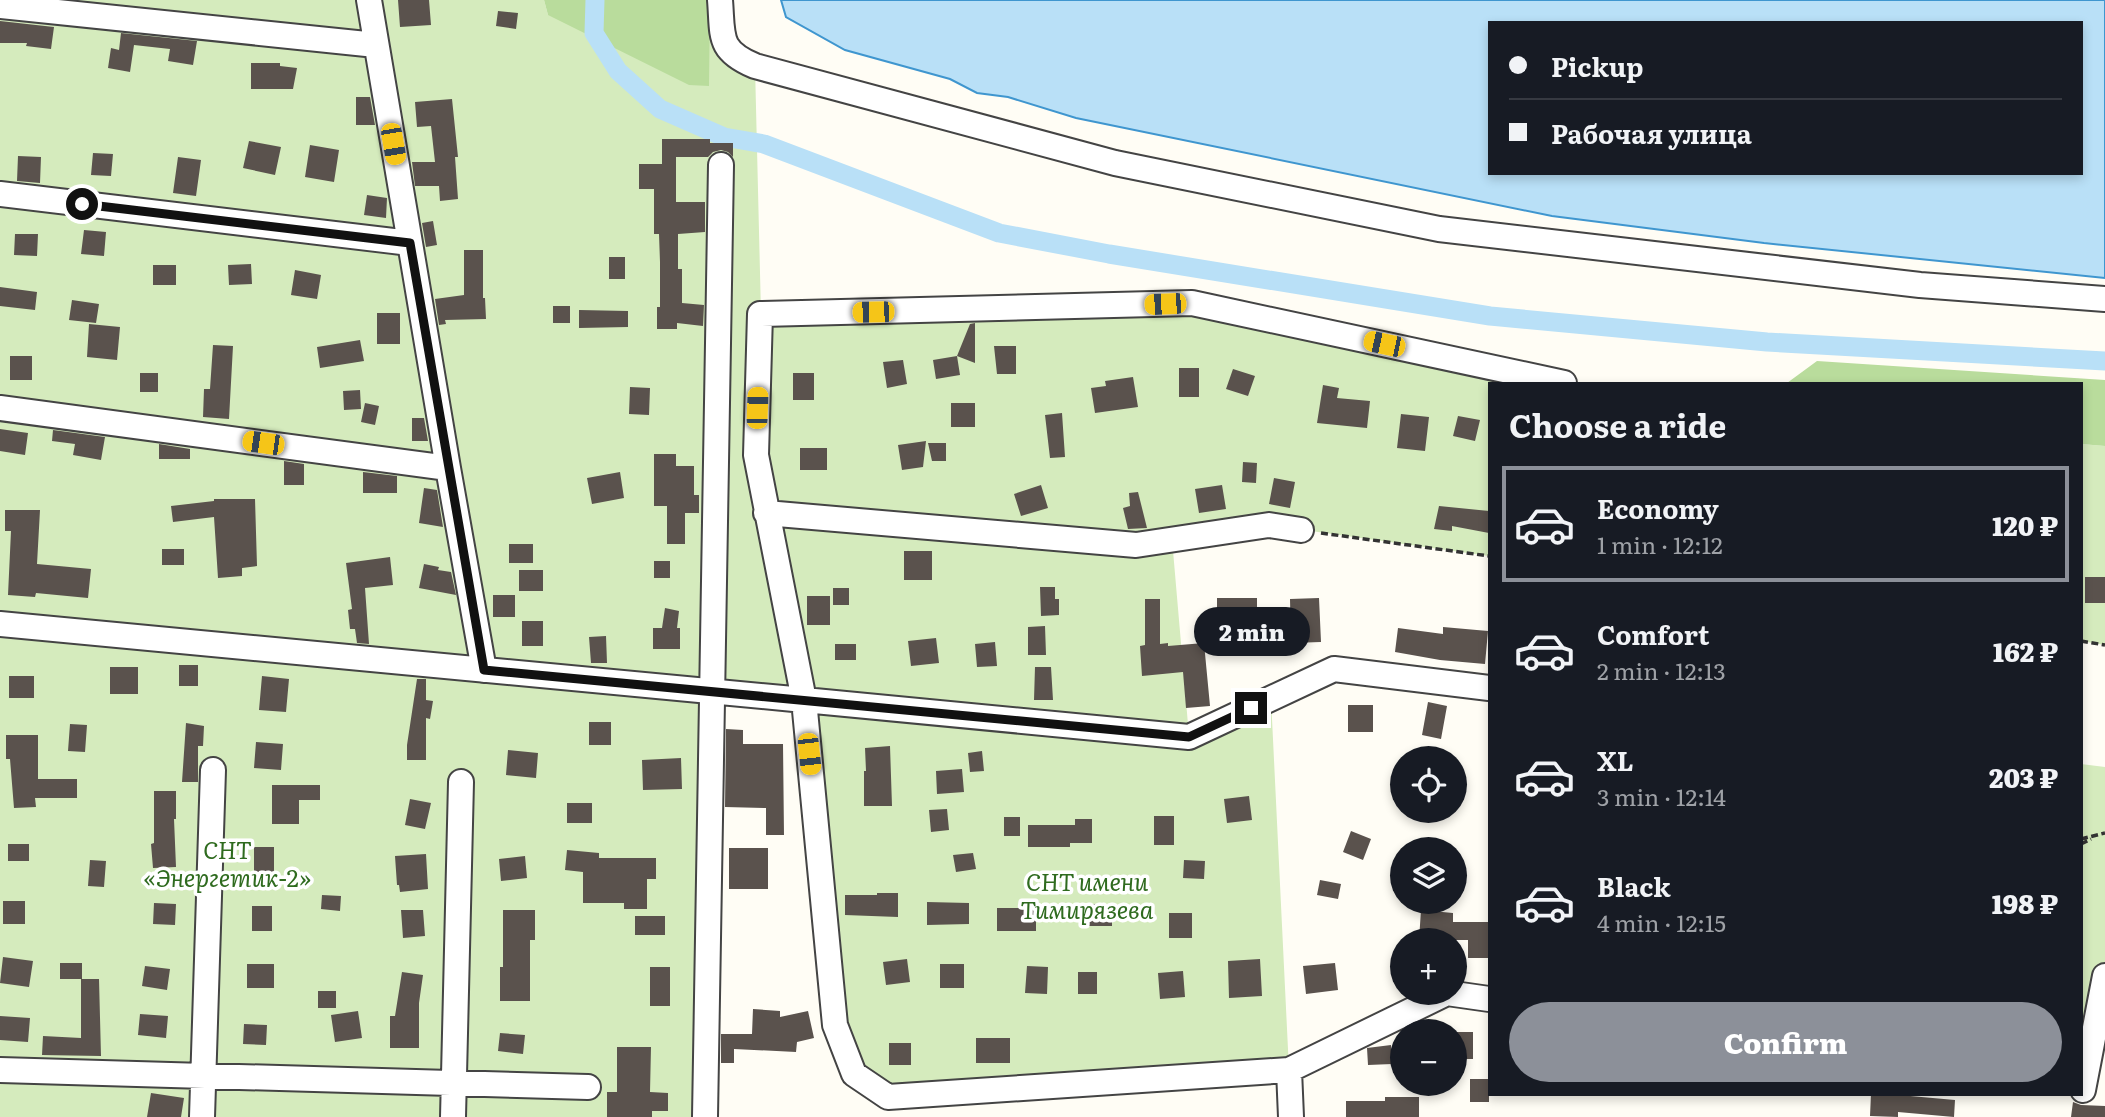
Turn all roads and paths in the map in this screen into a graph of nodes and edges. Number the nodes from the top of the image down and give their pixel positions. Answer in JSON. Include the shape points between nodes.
{"nodes":[{"id":1,"x":369,"y":0,"type":"edge"},
{"id":2,"x":720,"y":0,"type":"edge"},
{"id":3,"x":0,"y":6,"type":"edge"},
{"id":4,"x":376,"y":45,"type":"junction"},
{"id":5,"x":721,"y":165,"type":"dead end"},
{"id":6,"x":0,"y":194,"type":"edge"},
{"id":7,"x":410,"y":243,"type":"junction"},
{"id":8,"x":2105,"y":299,"type":"edge"},
{"id":9,"x":1559,"y":382,"type":"edge"},
{"id":10,"x":0,"y":408,"type":"edge"},
{"id":11,"x":448,"y":468,"type":"junction"},
{"id":12,"x":766,"y":513,"type":"junction"},
{"id":13,"x":1301,"y":530,"type":"joint"},
{"id":14,"x":1488,"y":556,"type":"edge"},
{"id":15,"x":0,"y":624,"type":"edge"},
{"id":16,"x":2083,"y":641,"type":"edge"},
{"id":17,"x":2105,"y":645,"type":"edge"},
{"id":18,"x":484,"y":670,"type":"junction"},
{"id":19,"x":1488,"y":688,"type":"edge"},
{"id":20,"x":712,"y":691,"type":"junction"},
{"id":21,"x":804,"y":700,"type":"junction"},
{"id":22,"x":214,"y":770,"type":"dead end"},
{"id":23,"x":461,"y":782,"type":"dead end"},
{"id":24,"x":2105,"y":833,"type":"edge"},
{"id":25,"x":2083,"y":841,"type":"edge"},
{"id":26,"x":2105,"y":976,"type":"edge"},
{"id":27,"x":1488,"y":999,"type":"edge"},
{"id":28,"x":0,"y":1070,"type":"edge"},
{"id":29,"x":1289,"y":1070,"type":"junction"},
{"id":30,"x":203,"y":1076,"type":"junction"},
{"id":31,"x":454,"y":1084,"type":"junction"},
{"id":32,"x":588,"y":1087,"type":"dead end"},
{"id":33,"x":2090,"y":1091,"type":"edge"},
{"id":34,"x":202,"y":1117,"type":"edge"},
{"id":35,"x":453,"y":1117,"type":"edge"},
{"id":36,"x":705,"y":1117,"type":"edge"},
{"id":37,"x":1290,"y":1117,"type":"edge"}],
"edges":[{"from":1,"to":4,"type":"street"},
{"from":2,"to":8,"type":"street","via":[[724,42],[736,58],[755,66],[1115,163],[1439,229],[1920,285]]},
{"from":3,"to":4,"type":"street"},
{"from":4,"to":7,"type":"street"},
{"from":5,"to":20,"type":"street"},
{"from":6,"to":7,"type":"street"},
{"from":7,"to":11,"type":"street"},
{"from":9,"to":12,"type":"street","via":[[1192,303],[760,314],[756,455]]},
{"from":10,"to":11,"type":"street"},
{"from":11,"to":18,"type":"street"},
{"from":12,"to":13,"type":"street","via":[[1136,545],[1269,526]]},
{"from":12,"to":21,"type":"street"},
{"from":13,"to":14,"type":"path"},
{"from":15,"to":18,"type":"street"},
{"from":16,"to":17,"type":"path"},
{"from":18,"to":20,"type":"street"},
{"from":19,"to":21,"type":"street","via":[[1334,669],[1189,737]]},
{"from":20,"to":21,"type":"street"},
{"from":20,"to":36,"type":"street"},
{"from":21,"to":29,"type":"street","via":[[835,1025],[854,1074],[888,1097]]},
{"from":22,"to":30,"type":"street"},
{"from":23,"to":31,"type":"street"},
{"from":24,"to":25,"type":"path"},
{"from":26,"to":33,"type":"street"},
{"from":27,"to":29,"type":"street","via":[[1447,993]]},
{"from":28,"to":30,"type":"street"},
{"from":29,"to":37,"type":"street"},
{"from":30,"to":31,"type":"street"},
{"from":30,"to":34,"type":"street"},
{"from":31,"to":32,"type":"street"},
{"from":31,"to":35,"type":"street"}]}
